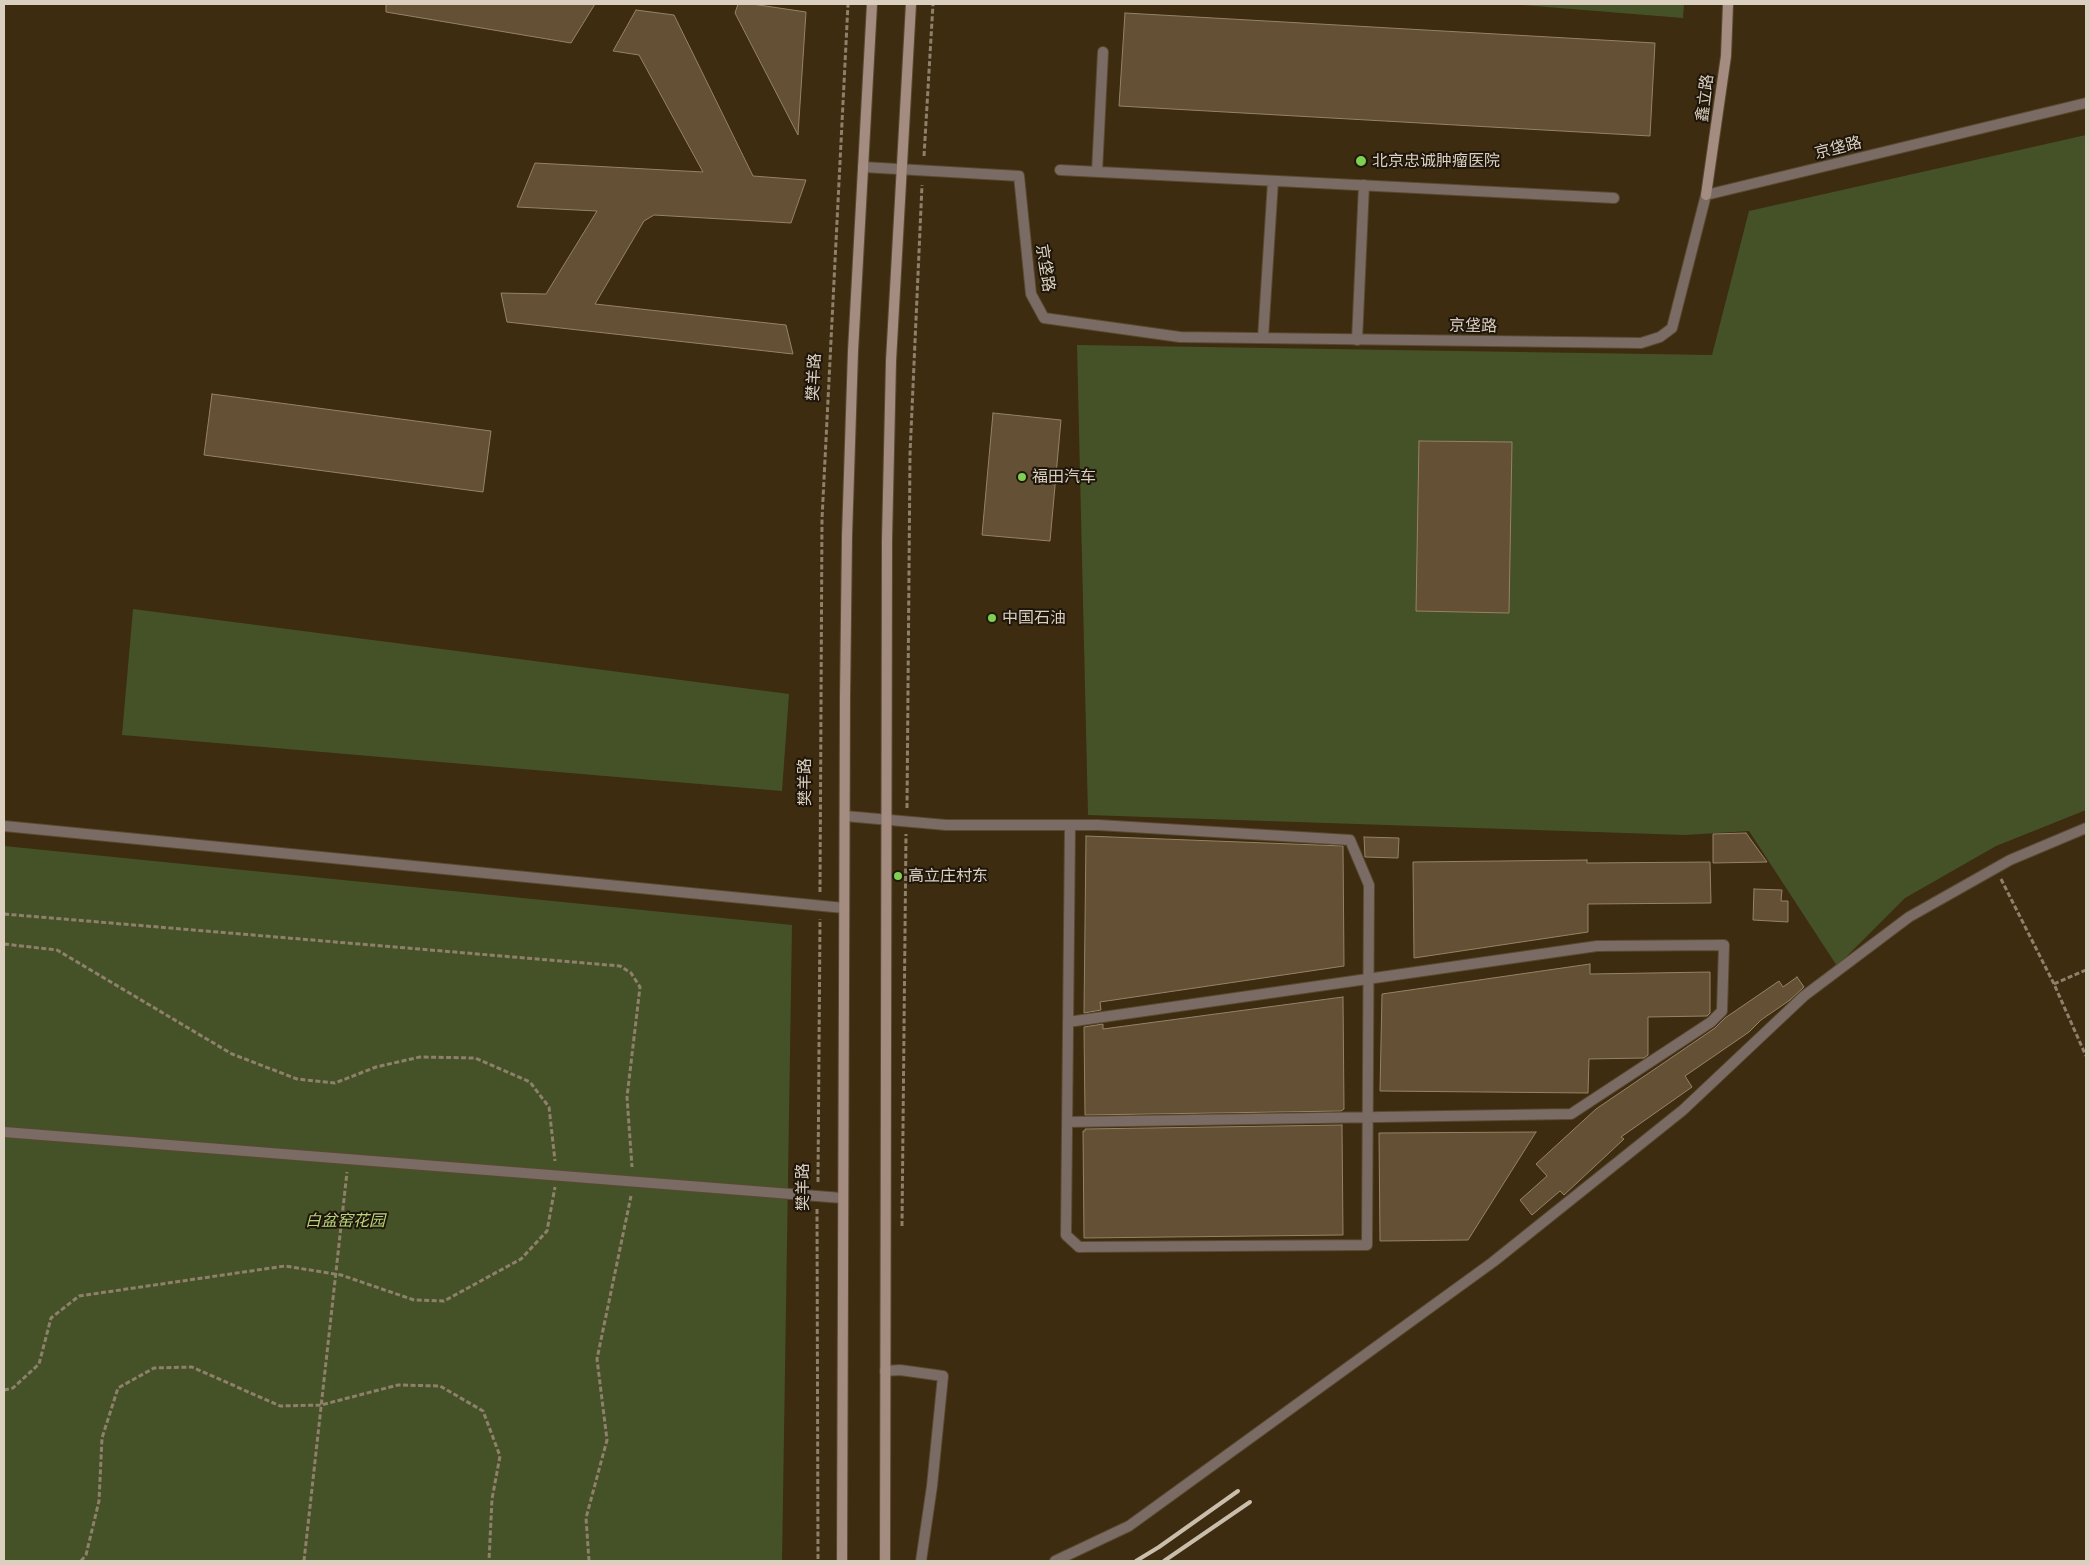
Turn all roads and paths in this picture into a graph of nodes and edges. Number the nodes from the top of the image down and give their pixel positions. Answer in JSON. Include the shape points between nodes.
{"nodes":[{"id":1,"x":848,"y":4,"type":"edge"},
{"id":2,"x":872,"y":4,"type":"edge"},
{"id":3,"x":911,"y":4,"type":"edge"},
{"id":4,"x":933,"y":4,"type":"edge"},
{"id":5,"x":1728,"y":4,"type":"edge"},
{"id":6,"x":1103,"y":52,"type":"dead end"},
{"id":7,"x":2086,"y":103,"type":"edge"},
{"id":8,"x":863,"y":168,"type":"junction"},
{"id":9,"x":901,"y":170,"type":"junction"},
{"id":10,"x":923,"y":170,"type":"junction"},
{"id":11,"x":1060,"y":170,"type":"dead end"},
{"id":12,"x":1097,"y":172,"type":"junction"},
{"id":13,"x":1273,"y":181,"type":"junction"},
{"id":14,"x":1364,"y":185,"type":"junction"},
{"id":15,"x":1706,"y":195,"type":"junction"},
{"id":16,"x":1614,"y":198,"type":"dead end"},
{"id":17,"x":1262,"y":338,"type":"junction"},
{"id":18,"x":1357,"y":340,"type":"junction"},
{"id":19,"x":845,"y":816,"type":"junction"},
{"id":20,"x":886,"y":820,"type":"junction"},
{"id":21,"x":906,"y":822,"type":"junction"},
{"id":22,"x":1070,"y":825,"type":"junction"},
{"id":23,"x":4,"y":826,"type":"edge"},
{"id":24,"x":2086,"y":828,"type":"edge"},
{"id":25,"x":1996,"y":868,"type":"junction"},
{"id":26,"x":820,"y":906,"type":"junction"},
{"id":27,"x":844,"y":908,"type":"junction"},
{"id":28,"x":4,"y":914,"type":"edge"},
{"id":29,"x":2086,"y":970,"type":"edge"},
{"id":30,"x":1369,"y":979,"type":"junction"},
{"id":31,"x":2054,"y":984,"type":"junction"},
{"id":32,"x":1068,"y":1022,"type":"junction"},
{"id":33,"x":2086,"y":1056,"type":"edge"},
{"id":34,"x":1368,"y":1118,"type":"junction"},
{"id":35,"x":1067,"y":1122,"type":"junction"},
{"id":36,"x":4,"y":1132,"type":"edge"},
{"id":37,"x":348,"y":1159,"type":"junction"},
{"id":38,"x":633,"y":1182,"type":"junction"},
{"id":39,"x":817,"y":1197,"type":"junction"},
{"id":40,"x":842,"y":1198,"type":"junction"},
{"id":41,"x":902,"y":1233,"type":"dead end"},
{"id":42,"x":885,"y":1371,"type":"junction"},
{"id":43,"x":321,"y":1405,"type":"junction"},
{"id":44,"x":81,"y":1561,"type":"edge"},
{"id":45,"x":304,"y":1561,"type":"edge"},
{"id":46,"x":489,"y":1561,"type":"edge"},
{"id":47,"x":589,"y":1561,"type":"edge"},
{"id":48,"x":818,"y":1561,"type":"edge"},
{"id":49,"x":842,"y":1561,"type":"edge"},
{"id":50,"x":885,"y":1561,"type":"edge"},
{"id":51,"x":921,"y":1561,"type":"edge"},
{"id":52,"x":1055,"y":1561,"type":"edge"}],
"edges":[{"from":1,"to":26,"type":"path","name":"樊羊路","via":[[822,519]]},
{"from":2,"to":8,"type":"main road"},
{"from":3,"to":9,"type":"main road"},
{"from":4,"to":10,"type":"path"},
{"from":5,"to":15,"type":"main road","name":"鑫立路","via":[[1726,56]]},
{"from":6,"to":12,"type":"street"},
{"from":7,"to":15,"type":"street","name":"京垡路"},
{"from":8,"to":9,"type":"street","name":"京垡路"},
{"from":8,"to":19,"type":"main road","via":[[847,536]]},
{"from":9,"to":10,"type":"street","name":"京垡路"},
{"from":9,"to":20,"type":"main road","via":[[891,361]]},
{"from":10,"to":17,"type":"street","name":"京垡路","via":[[1019,176],[1031,294],[1044,318],[1180,337]]},
{"from":10,"to":21,"type":"path","via":[[910,454]]},
{"from":11,"to":12,"type":"street"},
{"from":12,"to":13,"type":"street"},
{"from":13,"to":14,"type":"street"},
{"from":13,"to":17,"type":"street"},
{"from":14,"to":16,"type":"street"},
{"from":14,"to":18,"type":"street"},
{"from":15,"to":18,"type":"street","name":"京垡路","via":[[1672,328],[1660,337],[1640,343]]},
{"from":17,"to":18,"type":"street","name":"京垡路"},
{"from":19,"to":20,"type":"street"},
{"from":19,"to":27,"type":"main road"},
{"from":20,"to":21,"type":"street"},
{"from":20,"to":42,"type":"main road"},
{"from":21,"to":22,"type":"street"},
{"from":21,"to":41,"type":"path"},
{"from":22,"to":30,"type":"street","via":[[1350,840],[1369,885]]},
{"from":22,"to":32,"type":"street"},
{"from":23,"to":26,"type":"street"},
{"from":24,"to":25,"type":"street"},
{"from":25,"to":31,"type":"path"},
{"from":25,"to":52,"type":"street","via":[[1909,917],[1804,996],[1683,1110],[1493,1262],[1129,1526]]},
{"from":26,"to":27,"type":"street"},
{"from":26,"to":39,"type":"path","name":"樊羊路"},
{"from":27,"to":40,"type":"main road"},
{"from":28,"to":38,"type":"path","via":[[620,966],[631,973],[640,987],[627,1096]]},
{"from":29,"to":31,"type":"path"},
{"from":30,"to":32,"type":"street"},
{"from":30,"to":34,"type":"street"},
{"from":30,"to":34,"type":"street","via":[[1598,946],[1724,945],[1722,1011],[1571,1114]]},
{"from":31,"to":33,"type":"path"},
{"from":32,"to":35,"type":"street"},
{"from":34,"to":35,"type":"street"},
{"from":34,"to":35,"type":"street","via":[[1367,1245],[1079,1247],[1066,1235]]},
{"from":36,"to":37,"type":"street"},
{"from":37,"to":38,"type":"street"},
{"from":37,"to":43,"type":"path"},
{"from":38,"to":39,"type":"street"},
{"from":38,"to":47,"type":"path","via":[[597,1359],[607,1440],[586,1518]]},
{"from":39,"to":40,"type":"street"},
{"from":39,"to":48,"type":"path","name":"樊羊路"},
{"from":40,"to":49,"type":"main road"},
{"from":42,"to":50,"type":"main road"},
{"from":42,"to":51,"type":"street","via":[[943,1376]]},
{"from":43,"to":44,"type":"path","via":[[280,1406],[192,1367],[154,1368],[118,1388],[102,1438],[99,1501],[86,1555]]},
{"from":43,"to":45,"type":"path"},
{"from":43,"to":46,"type":"path","via":[[398,1385],[440,1386],[483,1411],[500,1456],[492,1499]]}]}
